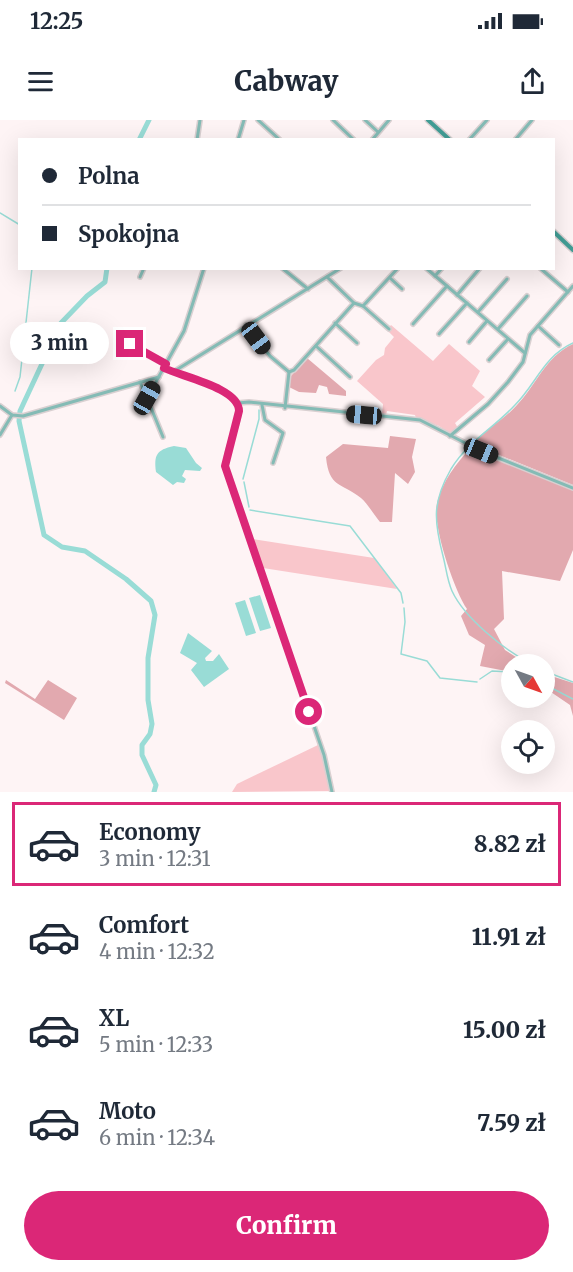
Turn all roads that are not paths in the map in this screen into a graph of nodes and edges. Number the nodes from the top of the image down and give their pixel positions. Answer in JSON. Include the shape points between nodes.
{"nodes":[{"id":1,"x":200,"y":120,"type":"edge"},
{"id":2,"x":243,"y":120,"type":"edge"},
{"id":3,"x":258,"y":120,"type":"edge"},
{"id":4,"x":333,"y":120,"type":"edge"},
{"id":5,"x":365,"y":120,"type":"edge"},
{"id":6,"x":390,"y":120,"type":"edge"},
{"id":7,"x":428,"y":120,"type":"edge"},
{"id":8,"x":486,"y":120,"type":"edge"},
{"id":9,"x":532,"y":120,"type":"edge"},
{"id":10,"x":378,"y":132,"type":"junction"},
{"id":11,"x":197,"y":138,"type":"edge"},
{"id":12,"x":238,"y":138,"type":"edge"},
{"id":13,"x":278,"y":138,"type":"edge"},
{"id":14,"x":352,"y":138,"type":"edge"},
{"id":15,"x":374,"y":138,"type":"edge"},
{"id":16,"x":448,"y":138,"type":"edge"},
{"id":17,"x":471,"y":138,"type":"edge"},
{"id":18,"x":517,"y":138,"type":"edge"},
{"id":19,"x":555,"y":233,"type":"edge"},
{"id":20,"x":573,"y":250,"type":"edge"},
{"id":21,"x":143,"y":270,"type":"edge"},
{"id":22,"x":203,"y":270,"type":"edge"},
{"id":23,"x":284,"y":270,"type":"edge"},
{"id":24,"x":335,"y":270,"type":"edge"},
{"id":25,"x":396,"y":270,"type":"edge"},
{"id":26,"x":428,"y":270,"type":"edge"},
{"id":27,"x":440,"y":270,"type":"edge"},
{"id":28,"x":478,"y":270,"type":"edge"},
{"id":29,"x":542,"y":270,"type":"edge"},
{"id":30,"x":435,"y":276,"type":"junction"},
{"id":31,"x":140,"y":277,"type":"dead end"},
{"id":32,"x":327,"y":277,"type":"junction"},
{"id":33,"x":390,"y":278,"type":"junction"},
{"id":34,"x":507,"y":279,"type":"dead end"},
{"id":35,"x":447,"y":286,"type":"junction"},
{"id":36,"x":573,"y":286,"type":"edge"},
{"id":37,"x":308,"y":289,"type":"junction"},
{"id":38,"x":402,"y":289,"type":"dead end"},
{"id":39,"x":568,"y":292,"type":"junction"},
{"id":40,"x":457,"y":295,"type":"junction"},
{"id":41,"x":527,"y":296,"type":"dead end"},
{"id":42,"x":354,"y":303,"type":"junction"},
{"id":43,"x":467,"y":303,"type":"junction"},
{"id":44,"x":363,"y":306,"type":"junction"},
{"id":45,"x":478,"y":312,"type":"junction"},
{"id":46,"x":488,"y":321,"type":"junction"},
{"id":47,"x":335,"y":323,"type":"junction"},
{"id":48,"x":413,"y":324,"type":"dead end"},
{"id":49,"x":246,"y":325,"type":"junction"},
{"id":50,"x":538,"y":326,"type":"junction"},
{"id":51,"x":389,"y":329,"type":"dead end"},
{"id":52,"x":498,"y":329,"type":"junction"},
{"id":53,"x":439,"y":334,"type":"dead end"},
{"id":54,"x":508,"y":339,"type":"junction"},
{"id":55,"x":469,"y":342,"type":"dead end"},
{"id":56,"x":357,"y":343,"type":"dead end"},
{"id":57,"x":130,"y":344,"type":"dead end"},
{"id":58,"x":559,"y":345,"type":"dead end"},
{"id":59,"x":315,"y":346,"type":"junction"},
{"id":60,"x":525,"y":353,"type":"junction"},
{"id":61,"x":489,"y":360,"type":"dead end"},
{"id":62,"x":166,"y":364,"type":"junction"},
{"id":63,"x":164,"y":368,"type":"junction"},
{"id":64,"x":173,"y":372,"type":"junction"},
{"id":65,"x":289,"y":372,"type":"junction"},
{"id":66,"x":159,"y":376,"type":"junction"},
{"id":67,"x":350,"y":377,"type":"dead end"},
{"id":68,"x":140,"y":382,"type":"junction"},
{"id":69,"x":147,"y":398,"type":"junction"},
{"id":70,"x":238,"y":403,"type":"junction"},
{"id":71,"x":262,"y":405,"type":"junction"},
{"id":72,"x":0,"y":406,"type":"edge"},
{"id":73,"x":285,"y":408,"type":"junction"},
{"id":74,"x":14,"y":415,"type":"junction"},
{"id":75,"x":0,"y":435,"type":"edge"},
{"id":76,"x":450,"y":436,"type":"junction"},
{"id":77,"x":163,"y":437,"type":"dead end"},
{"id":78,"x":273,"y":463,"type":"dead end"},
{"id":79,"x":573,"y":488,"type":"edge"},
{"id":80,"x":332,"y":792,"type":"edge"}],
"edges":[{"from":1,"to":11,"type":"street"},
{"from":2,"to":12,"type":"street"},
{"from":3,"to":13,"type":"street"},
{"from":4,"to":14,"type":"street"},
{"from":5,"to":10,"type":"street"},
{"from":6,"to":10,"type":"street"},
{"from":7,"to":16,"type":"street"},
{"from":8,"to":17,"type":"street"},
{"from":9,"to":18,"type":"street"},
{"from":10,"to":15,"type":"street"},
{"from":19,"to":20,"type":"street"},
{"from":21,"to":31,"type":"street"},
{"from":22,"to":62,"type":"street","via":[[190,315]]},
{"from":23,"to":37,"type":"street"},
{"from":24,"to":32,"type":"street"},
{"from":25,"to":33,"type":"street"},
{"from":26,"to":30,"type":"street"},
{"from":27,"to":30,"type":"street"},
{"from":28,"to":40,"type":"street"},
{"from":29,"to":39,"type":"street"},
{"from":30,"to":35,"type":"street"},
{"from":32,"to":37,"type":"street"},
{"from":32,"to":42,"type":"street"},
{"from":33,"to":38,"type":"street"},
{"from":33,"to":44,"type":"street"},
{"from":34,"to":45,"type":"street"},
{"from":35,"to":40,"type":"street"},
{"from":35,"to":48,"type":"street"},
{"from":36,"to":39,"type":"street"},
{"from":37,"to":49,"type":"street"},
{"from":39,"to":50,"type":"street"},
{"from":40,"to":43,"type":"street"},
{"from":41,"to":52,"type":"street"},
{"from":42,"to":44,"type":"street"},
{"from":42,"to":47,"type":"street"},
{"from":43,"to":45,"type":"street"},
{"from":43,"to":53,"type":"street"},
{"from":44,"to":51,"type":"street"},
{"from":45,"to":46,"type":"street"},
{"from":46,"to":52,"type":"street"},
{"from":46,"to":55,"type":"street"},
{"from":47,"to":56,"type":"street"},
{"from":47,"to":59,"type":"street"},
{"from":49,"to":64,"type":"street"},
{"from":49,"to":65,"type":"street","via":[[270,356]]},
{"from":50,"to":58,"type":"street"},
{"from":50,"to":60,"type":"street"},
{"from":52,"to":54,"type":"street"},
{"from":54,"to":60,"type":"street"},
{"from":54,"to":61,"type":"street"},
{"from":57,"to":62,"type":"street"},
{"from":59,"to":65,"type":"street"},
{"from":59,"to":67,"type":"street"},
{"from":60,"to":76,"type":"street","via":[[501,391]]},
{"from":62,"to":63,"type":"street"},
{"from":63,"to":64,"type":"street"},
{"from":63,"to":66,"type":"street"},
{"from":64,"to":70,"type":"street","via":[[218,388]]},
{"from":65,"to":73,"type":"street"},
{"from":66,"to":68,"type":"street"},
{"from":66,"to":69,"type":"street"},
{"from":68,"to":69,"type":"street"},
{"from":68,"to":74,"type":"street","via":[[23,416]]},
{"from":69,"to":77,"type":"street"},
{"from":70,"to":71,"type":"street"},
{"from":70,"to":80,"type":"street","via":[[225,466],[324,755]]},
{"from":71,"to":73,"type":"street"},
{"from":71,"to":78,"type":"street","via":[[265,420],[283,433]]},
{"from":72,"to":74,"type":"street"},
{"from":73,"to":76,"type":"street","via":[[420,420]]},
{"from":74,"to":75,"type":"street"},
{"from":76,"to":79,"type":"street"}]}
